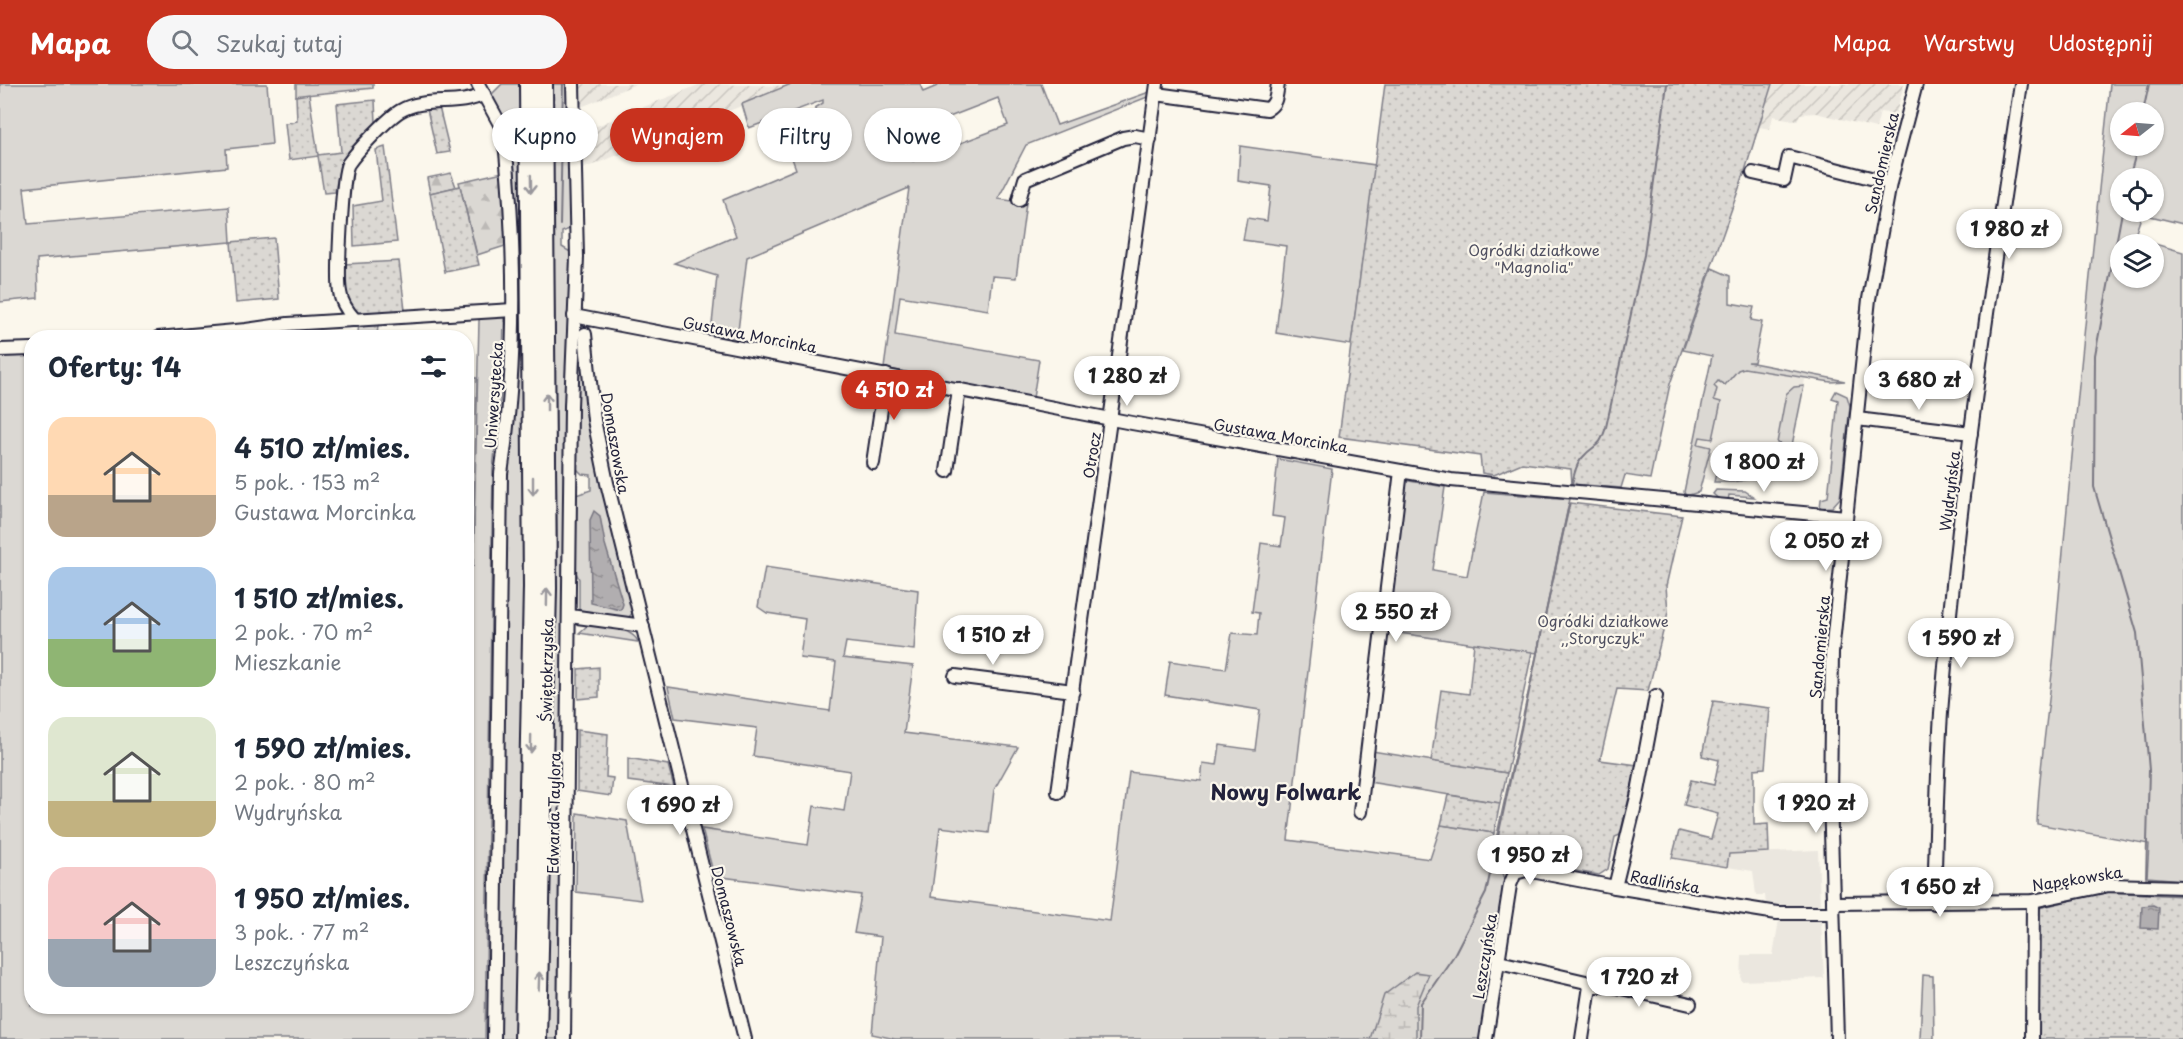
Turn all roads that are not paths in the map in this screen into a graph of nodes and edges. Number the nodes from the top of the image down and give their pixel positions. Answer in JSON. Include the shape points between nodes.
{"nodes":[{"id":1,"x":529,"y":84,"type":"edge"},
{"id":2,"x":543,"y":84,"type":"edge"},
{"id":3,"x":573,"y":84,"type":"edge"},
{"id":4,"x":1278,"y":84,"type":"edge"},
{"id":5,"x":1916,"y":84,"type":"edge"},
{"id":6,"x":2021,"y":84,"type":"edge"},
{"id":7,"x":1156,"y":88,"type":"edge"},
{"id":8,"x":481,"y":89,"type":"edge"},
{"id":9,"x":1150,"y":139,"type":"junction"},
{"id":10,"x":1753,"y":173,"type":"dead end"},
{"id":11,"x":1890,"y":183,"type":"junction"},
{"id":12,"x":1019,"y":200,"type":"dead end"},
{"id":13,"x":539,"y":302,"type":"junction"},
{"id":14,"x":513,"y":310,"type":"junction"},
{"id":15,"x":574,"y":316,"type":"junction"},
{"id":16,"x":355,"y":320,"type":"junction"},
{"id":17,"x":246,"y":330,"type":"edge"},
{"id":18,"x":585,"y":334,"type":"dead end"},
{"id":19,"x":0,"y":350,"type":"edge"},
{"id":20,"x":24,"y":350,"type":"edge"},
{"id":21,"x":886,"y":375,"type":"junction"},
{"id":22,"x":959,"y":389,"type":"junction"},
{"id":23,"x":1111,"y":418,"type":"junction"},
{"id":24,"x":1857,"y":418,"type":"junction"},
{"id":25,"x":1971,"y":433,"type":"junction"},
{"id":26,"x":873,"y":463,"type":"dead end"},
{"id":27,"x":946,"y":471,"type":"dead end"},
{"id":28,"x":1401,"y":471,"type":"junction"},
{"id":29,"x":1846,"y":517,"type":"junction"},
{"id":30,"x":570,"y":616,"type":"junction"},
{"id":31,"x":643,"y":626,"type":"junction"},
{"id":32,"x":955,"y":676,"type":"dead end"},
{"id":33,"x":1073,"y":691,"type":"junction"},
{"id":34,"x":1656,"y":696,"type":"dead end"},
{"id":35,"x":1058,"y":792,"type":"dead end"},
{"id":36,"x":1360,"y":812,"type":"dead end"},
{"id":37,"x":1615,"y":887,"type":"junction"},
{"id":38,"x":2183,"y":887,"type":"edge"},
{"id":39,"x":2033,"y":901,"type":"junction"},
{"id":40,"x":1934,"y":903,"type":"junction"},
{"id":41,"x":1833,"y":908,"type":"junction"},
{"id":42,"x":1499,"y":962,"type":"junction"},
{"id":43,"x":1590,"y":986,"type":"junction"},
{"id":44,"x":1690,"y":1004,"type":"dead end"},
{"id":45,"x":494,"y":1039,"type":"edge"},
{"id":46,"x":524,"y":1039,"type":"edge"},
{"id":47,"x":537,"y":1039,"type":"edge"},
{"id":48,"x":564,"y":1039,"type":"edge"},
{"id":49,"x":745,"y":1039,"type":"edge"},
{"id":50,"x":1486,"y":1039,"type":"edge"},
{"id":51,"x":1582,"y":1039,"type":"edge"},
{"id":52,"x":1837,"y":1039,"type":"edge"},
{"id":53,"x":2032,"y":1039,"type":"edge"}],
"edges":[{"from":1,"to":13,"type":"highway","one_way":true},
{"from":2,"to":13,"type":"highway"},
{"from":3,"to":15,"type":"street","name":"Edwarda Taylora","via":[[577,236]]},
{"from":4,"to":7,"type":"street","via":[[1276,100],[1267,109]]},
{"from":5,"to":11,"type":"street","name":"Sandomierska"},
{"from":6,"to":25,"type":"street","name":"Wydryńska"},
{"from":7,"to":9,"type":"street","name":"Otrocz"},
{"from":8,"to":14,"type":"street","name":"Uniwersytecka","via":[[501,126],[506,152]]},
{"from":8,"to":16,"type":"street","via":[[464,101],[410,106],[397,113],[348,164],[341,191],[339,292]]},
{"from":9,"to":12,"type":"street","via":[[1124,138],[1025,179]]},
{"from":9,"to":23,"type":"street","name":"Otrocz"},
{"from":10,"to":11,"type":"street","via":[[1784,180],[1789,157]]},
{"from":11,"to":24,"type":"street","name":"Sandomierska","via":[[1869,299]]},
{"from":13,"to":46,"type":"highway","name":"Świętokrzyska","one_way":true},
{"from":47,"to":13,"type":"highway","name":"Świętokrzyska","one_way":true,"via":[[546,682]]},
{"from":14,"to":16,"type":"street"},
{"from":14,"to":45,"type":"street","name":"Uniwersytecka","via":[[510,403],[501,474]]},
{"from":15,"to":21,"type":"street","name":"Gustawa Morcinka"},
{"from":15,"to":30,"type":"street","name":"Edwarda Taylora"},
{"from":16,"to":17,"type":"street"},
{"from":18,"to":31,"type":"street","name":"Domaszowska","via":[[600,450]]},
{"from":19,"to":20,"type":"street"},
{"from":21,"to":22,"type":"street","name":"Gustawa Morcinka"},
{"from":21,"to":26,"type":"street"},
{"from":22,"to":23,"type":"street","name":"Gustawa Morcinka"},
{"from":22,"to":27,"type":"street"},
{"from":23,"to":28,"type":"street","name":"Gustawa Morcinka"},
{"from":23,"to":33,"type":"street","name":"Otrocz"},
{"from":24,"to":25,"type":"street"},
{"from":24,"to":29,"type":"street","name":"Sandomierska"},
{"from":25,"to":40,"type":"street","name":"Wydryńska","via":[[1941,715]]},
{"from":28,"to":29,"type":"street","name":"Gustawa Morcinka","via":[[1472,482]]},
{"from":28,"to":36,"type":"street"},
{"from":29,"to":41,"type":"street","name":"Sandomierska","via":[[1829,707]]},
{"from":30,"to":31,"type":"street"},
{"from":30,"to":48,"type":"street","name":"Edwarda Taylora"},
{"from":31,"to":49,"type":"street","name":"Domaszowska"},
{"from":32,"to":33,"type":"street"},
{"from":33,"to":35,"type":"street","name":"Otrocz"},
{"from":34,"to":37,"type":"street","name":"Radlińska"},
{"from":37,"to":41,"type":"street","name":"Radlińska","via":[[1777,913]]},
{"from":37,"to":42,"type":"street","name":"Leszczyńska","via":[[1526,870],[1515,873]]},
{"from":38,"to":39,"type":"street","name":"Napękowska","via":[[2109,885]]},
{"from":39,"to":40,"type":"street","name":"Napękowska"},
{"from":39,"to":53,"type":"street"},
{"from":40,"to":41,"type":"street","name":"Napękowska"},
{"from":41,"to":52,"type":"street","name":"Sandomierska"},
{"from":42,"to":43,"type":"street","via":[[1578,979]]},
{"from":42,"to":50,"type":"street","name":"Leszczyńska"},
{"from":43,"to":44,"type":"street","via":[[1613,986]]},
{"from":43,"to":51,"type":"street"}]}
